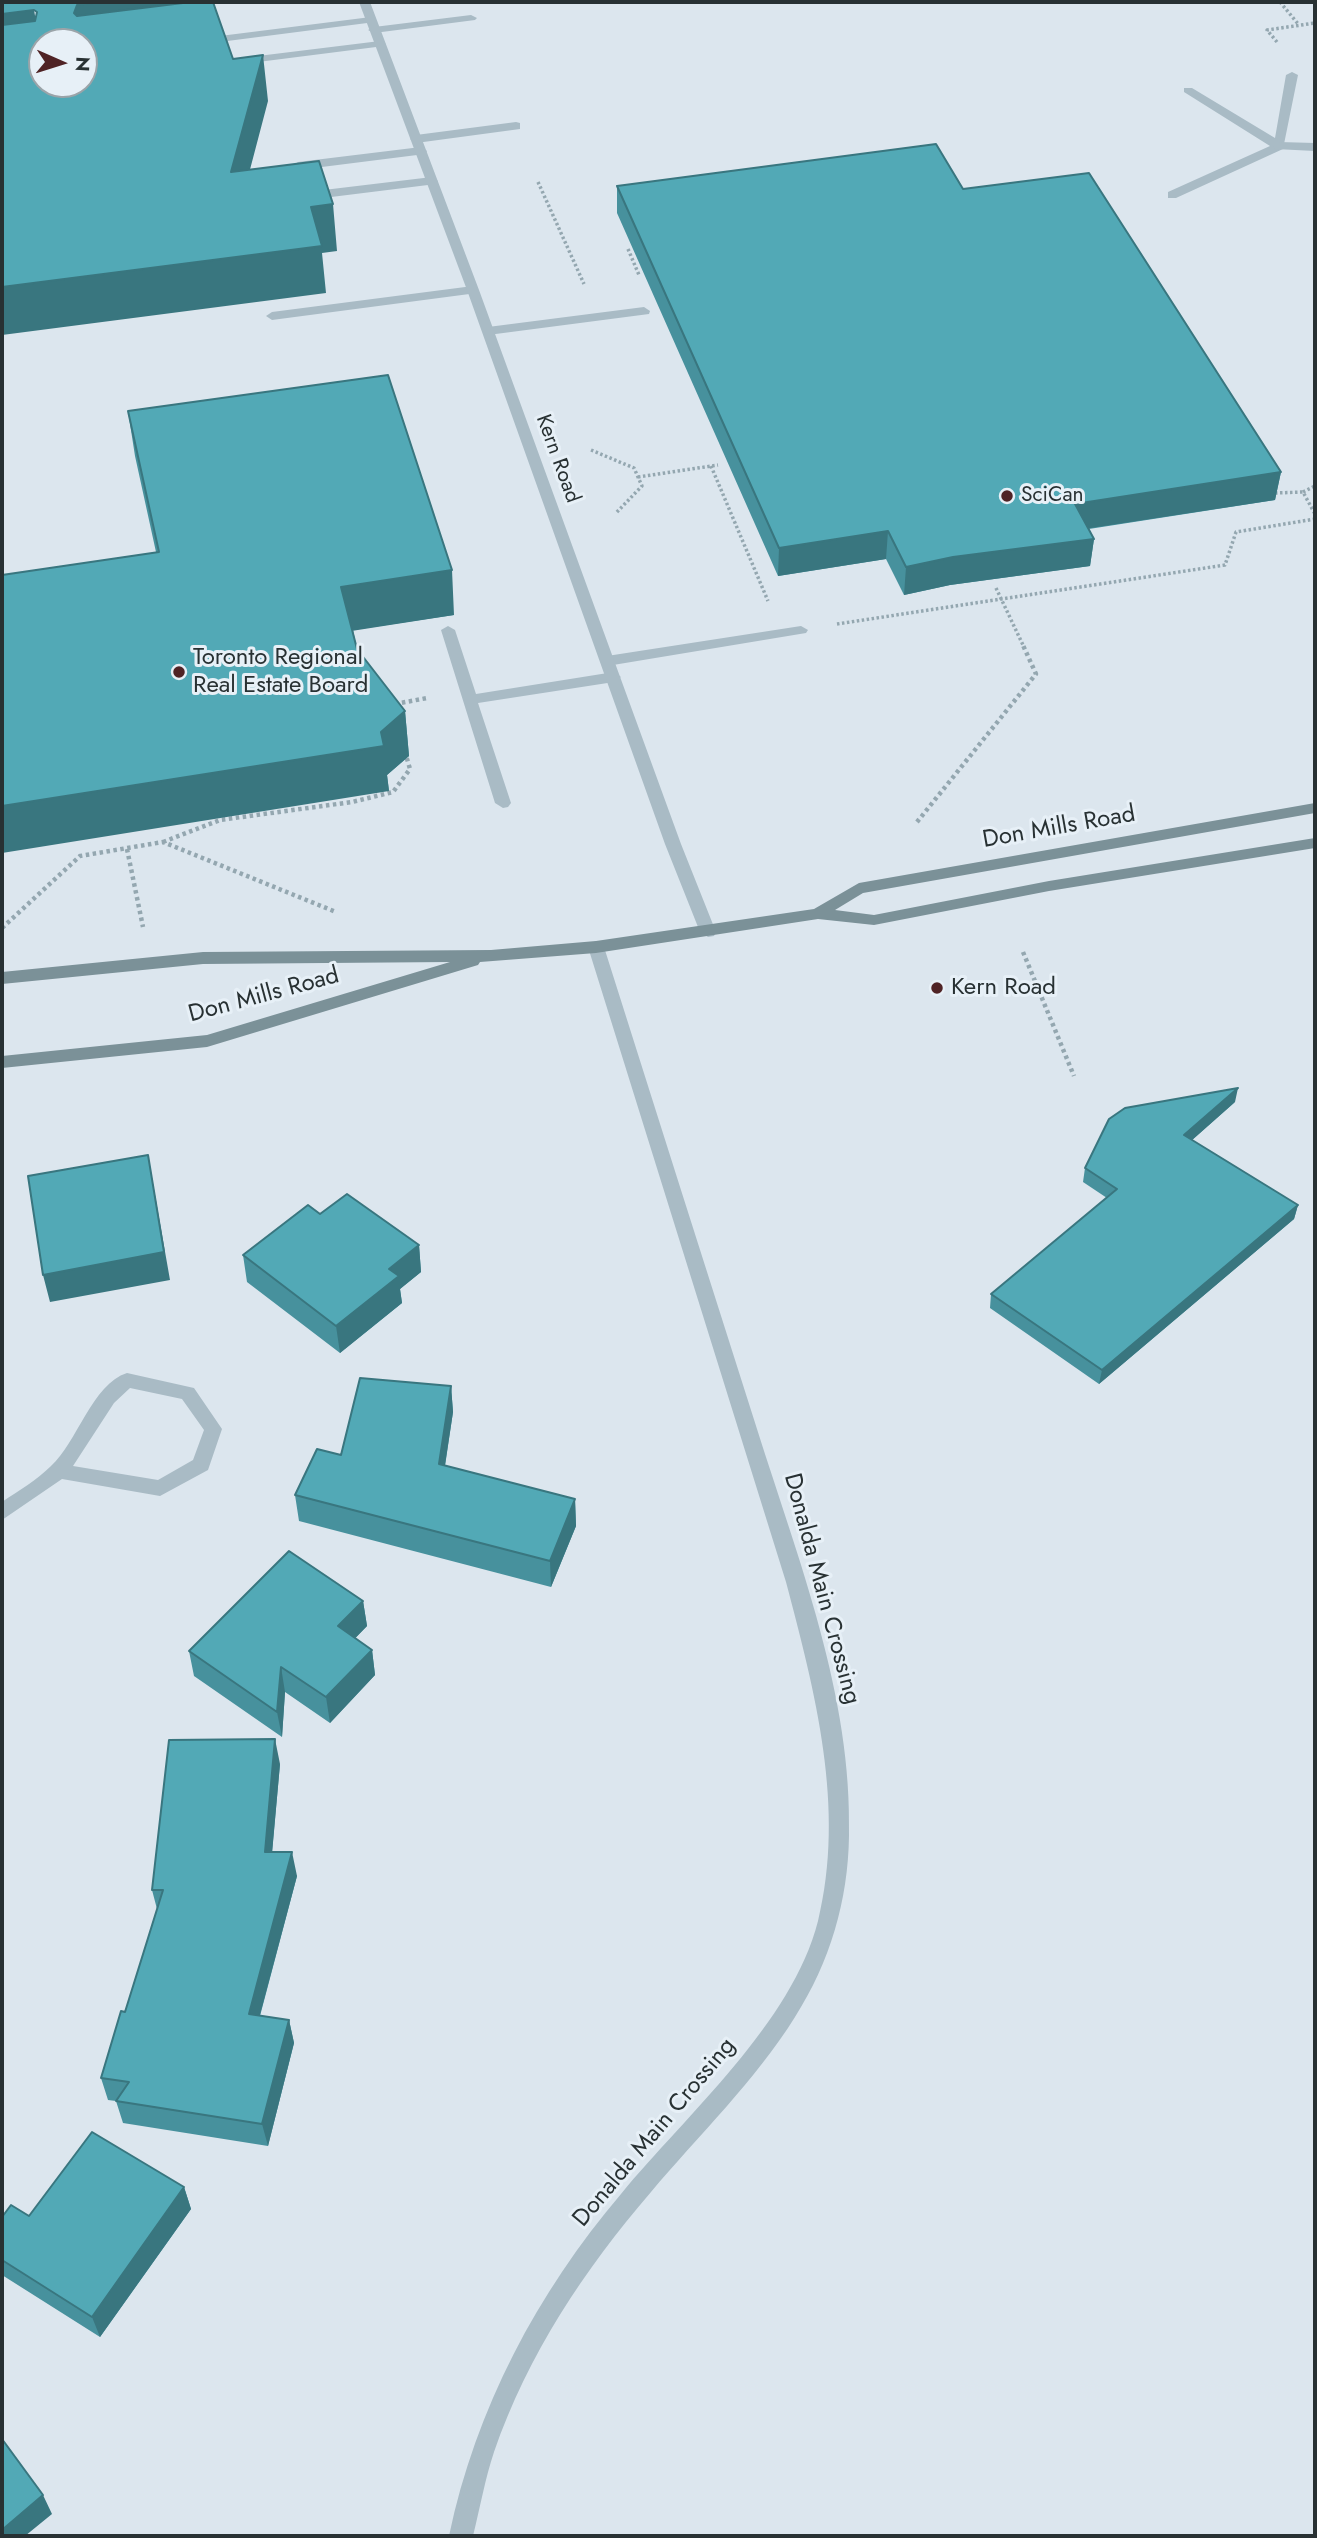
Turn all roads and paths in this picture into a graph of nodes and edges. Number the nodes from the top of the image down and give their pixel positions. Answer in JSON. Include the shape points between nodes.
{"nodes":[{"id":1,"x":364,"y":2,"type":"edge"},
{"id":2,"x":1280,"y":2,"type":"edge"},
{"id":3,"x":471,"y":19,"type":"dead end"},
{"id":4,"x":373,"y":25,"type":"junction"},
{"id":5,"x":1299,"y":25,"type":"dead end"},
{"id":6,"x":192,"y":42,"type":"edge"},
{"id":7,"x":380,"y":44,"type":"junction"},
{"id":8,"x":258,"y":59,"type":"edge"},
{"id":9,"x":1292,"y":75,"type":"dead end"},
{"id":10,"x":1188,"y":90,"type":"dead end"},
{"id":11,"x":516,"y":126,"type":"dead end"},
{"id":12,"x":418,"y":145,"type":"junction"},
{"id":13,"x":1279,"y":146,"type":"junction"},
{"id":14,"x":1315,"y":147,"type":"edge"},
{"id":15,"x":291,"y":167,"type":"edge"},
{"id":16,"x":432,"y":181,"type":"junction"},
{"id":17,"x":538,"y":182,"type":"dead end"},
{"id":18,"x":1172,"y":195,"type":"dead end"},
{"id":19,"x":306,"y":197,"type":"edge"},
{"id":20,"x":628,"y":249,"type":"dead end"},
{"id":21,"x":629,"y":279,"type":"dead end"},
{"id":22,"x":596,"y":284,"type":"dead end"},
{"id":23,"x":473,"y":289,"type":"junction"},
{"id":24,"x":644,"y":311,"type":"dead end"},
{"id":25,"x":272,"y":316,"type":"dead end"},
{"id":26,"x":488,"y":331,"type":"junction"},
{"id":27,"x":591,"y":450,"type":"dead end"},
{"id":28,"x":718,"y":465,"type":"dead end"},
{"id":29,"x":711,"y":466,"type":"junction"},
{"id":30,"x":638,"y":477,"type":"junction"},
{"id":31,"x":1269,"y":484,"type":"edge"},
{"id":32,"x":1315,"y":486,"type":"edge"},
{"id":33,"x":1303,"y":492,"type":"junction"},
{"id":34,"x":615,"y":513,"type":"dead end"},
{"id":35,"x":1315,"y":516,"type":"edge"},
{"id":36,"x":996,"y":588,"type":"dead end"},
{"id":37,"x":1001,"y":599,"type":"junction"},
{"id":38,"x":448,"y":630,"type":"dead end"},
{"id":39,"x":801,"y":630,"type":"joint"},
{"id":40,"x":782,"y":633,"type":"junction"},
{"id":41,"x":607,"y":660,"type":"junction"},
{"id":42,"x":614,"y":677,"type":"junction"},
{"id":43,"x":469,"y":696,"type":"junction"},
{"id":44,"x":390,"y":704,"type":"edge"},
{"id":45,"x":402,"y":743,"type":"dead end"},
{"id":46,"x":503,"y":803,"type":"dead end"},
{"id":47,"x":1315,"y":808,"type":"edge"},
{"id":48,"x":917,"y":822,"type":"dead end"},
{"id":49,"x":163,"y":842,"type":"junction"},
{"id":50,"x":1315,"y":843,"type":"edge"},
{"id":51,"x":127,"y":849,"type":"junction"},
{"id":52,"x":336,"y":912,"type":"dead end"},
{"id":53,"x":818,"y":914,"type":"junction"},
{"id":54,"x":2,"y":928,"type":"edge"},
{"id":55,"x":708,"y":932,"type":"junction"},
{"id":56,"x":144,"y":933,"type":"dead end"},
{"id":57,"x":596,"y":947,"type":"junction"},
{"id":58,"x":1023,"y":952,"type":"dead end"},
{"id":59,"x":491,"y":956,"type":"junction"},
{"id":60,"x":2,"y":978,"type":"edge"},
{"id":61,"x":2,"y":1062,"type":"edge"},
{"id":62,"x":1074,"y":1076,"type":"dead end"},
{"id":63,"x":59,"y":1471,"type":"junction"},
{"id":64,"x":2,"y":1512,"type":"edge"},
{"id":65,"x":461,"y":2536,"type":"edge"}],
"edges":[{"from":1,"to":4,"type":"street","name":"Kern Road"},
{"from":2,"to":5,"type":"path"},
{"from":3,"to":4,"type":"street"},
{"from":4,"to":6,"type":"street"},
{"from":4,"to":7,"type":"street","name":"Kern Road"},
{"from":7,"to":8,"type":"street"},
{"from":7,"to":12,"type":"street","name":"Kern Road"},
{"from":9,"to":13,"type":"street"},
{"from":10,"to":13,"type":"street"},
{"from":11,"to":12,"type":"street"},
{"from":12,"to":15,"type":"street"},
{"from":12,"to":16,"type":"street","name":"Kern Road"},
{"from":13,"to":14,"type":"street"},
{"from":13,"to":18,"type":"street"},
{"from":16,"to":19,"type":"street"},
{"from":16,"to":23,"type":"street","name":"Kern Road"},
{"from":17,"to":22,"type":"path","via":[[584,285]]},
{"from":20,"to":21,"type":"path","via":[[640,278]]},
{"from":23,"to":25,"type":"street"},
{"from":23,"to":26,"type":"street","name":"Kern Road"},
{"from":24,"to":26,"type":"street"},
{"from":26,"to":41,"type":"street","name":"Kern Road"},
{"from":27,"to":30,"type":"path","via":[[634,468]]},
{"from":28,"to":29,"type":"path"},
{"from":29,"to":30,"type":"path"},
{"from":29,"to":40,"type":"path"},
{"from":30,"to":34,"type":"path","via":[[642,486]]},
{"from":31,"to":33,"type":"path","via":[[1276,495]]},
{"from":32,"to":33,"type":"path"},
{"from":33,"to":35,"type":"path"},
{"from":35,"to":37,"type":"path","via":[[1236,532],[1224,565]]},
{"from":36,"to":37,"type":"path"},
{"from":37,"to":39,"type":"path"},
{"from":37,"to":48,"type":"path","via":[[1036,674]]},
{"from":38,"to":43,"type":"street"},
{"from":39,"to":40,"type":"street"},
{"from":40,"to":41,"type":"street"},
{"from":41,"to":42,"type":"street","name":"Kern Road"},
{"from":42,"to":43,"type":"street"},
{"from":42,"to":55,"type":"street","name":"Kern Road"},
{"from":43,"to":44,"type":"path"},
{"from":43,"to":46,"type":"street"},
{"from":45,"to":49,"type":"path","via":[[410,769],[393,792],[219,820]]},
{"from":47,"to":53,"type":"main road","name":"Don Mills Road","via":[[859,888]]},
{"from":49,"to":51,"type":"path"},
{"from":49,"to":52,"type":"path"},
{"from":50,"to":53,"type":"main road","name":"Don Mills Road","via":[[874,920]]},
{"from":51,"to":54,"type":"path","via":[[80,856]]},
{"from":51,"to":56,"type":"path"},
{"from":53,"to":55,"type":"main road","name":"Don Mills Road"},
{"from":55,"to":57,"type":"main road","name":"Don Mills Road"},
{"from":57,"to":59,"type":"main road","name":"Don Mills Road"},
{"from":57,"to":65,"type":"street","name":"Donalda Main Crossing","via":[[799,1594],[830,1726],[839,1837],[828,1920],[808,1979],[763,2046],[572,2274],[507,2391],[483,2451]]},
{"from":58,"to":62,"type":"path"},
{"from":59,"to":60,"type":"main road","name":"Don Mills Road","via":[[203,958]]},
{"from":59,"to":61,"type":"main road","name":"Don Mills Road","via":[[207,1041]]},
{"from":63,"to":63,"type":"street","via":[[160,1488],[201,1465],[213,1429],[188,1394],[127,1380],[108,1398]]},
{"from":63,"to":64,"type":"street"}]}
